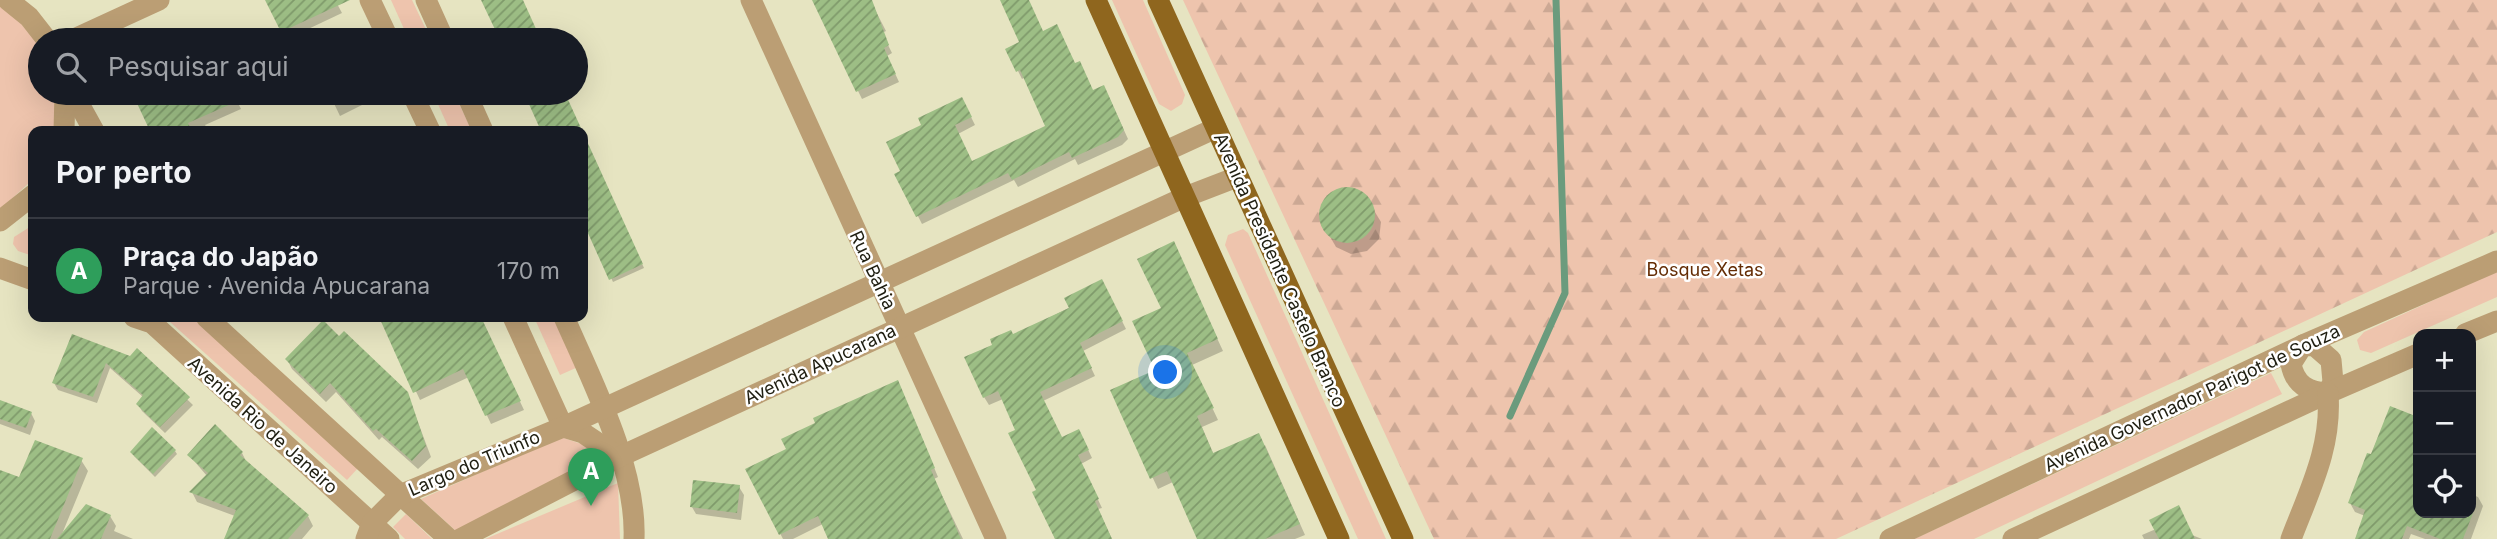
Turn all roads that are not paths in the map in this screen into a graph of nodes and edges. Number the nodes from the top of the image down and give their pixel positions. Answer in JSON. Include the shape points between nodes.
{"nodes":[{"id":1,"x":8,"y":0,"type":"edge"},
{"id":2,"x":32,"y":0,"type":"edge"},
{"id":3,"x":159,"y":0,"type":"edge"},
{"id":4,"x":370,"y":0,"type":"edge"},
{"id":5,"x":426,"y":0,"type":"edge"},
{"id":6,"x":751,"y":0,"type":"edge"},
{"id":7,"x":1097,"y":0,"type":"edge"},
{"id":8,"x":1158,"y":0,"type":"edge"},
{"id":9,"x":38,"y":28,"type":"edge"},
{"id":10,"x":41,"y":28,"type":"edge"},
{"id":11,"x":98,"y":28,"type":"edge"},
{"id":12,"x":383,"y":28,"type":"edge"},
{"id":13,"x":439,"y":28,"type":"edge"},
{"id":14,"x":65,"y":105,"type":"edge"},
{"id":15,"x":80,"y":105,"type":"edge"},
{"id":16,"x":418,"y":105,"type":"edge"},
{"id":17,"x":471,"y":105,"type":"edge"},
{"id":18,"x":64,"y":126,"type":"edge"},
{"id":19,"x":91,"y":126,"type":"edge"},
{"id":20,"x":428,"y":126,"type":"edge"},
{"id":21,"x":481,"y":126,"type":"edge"},
{"id":22,"x":1216,"y":128,"type":"junction"},
{"id":23,"x":1164,"y":150,"type":"junction"},
{"id":24,"x":1237,"y":177,"type":"junction"},
{"id":25,"x":1185,"y":197,"type":"junction"},
{"id":26,"x":28,"y":199,"type":"edge"},
{"id":27,"x":0,"y":221,"type":"edge"},
{"id":28,"x":2497,"y":261,"type":"edge"},
{"id":29,"x":0,"y":268,"type":"edge"},
{"id":30,"x":28,"y":278,"type":"edge"},
{"id":31,"x":878,"y":283,"type":"junction"},
{"id":32,"x":2497,"y":321,"type":"edge"},
{"id":33,"x":151,"y":322,"type":"edge"},
{"id":34,"x":211,"y":322,"type":"edge"},
{"id":35,"x":515,"y":322,"type":"edge"},
{"id":36,"x":566,"y":322,"type":"edge"},
{"id":37,"x":900,"y":327,"type":"junction"},
{"id":38,"x":2476,"y":330,"type":"edge"},
{"id":39,"x":2303,"y":345,"type":"junction"},
{"id":40,"x":2413,"y":356,"type":"edge"},
{"id":41,"x":2328,"y":393,"type":"junction"},
{"id":42,"x":603,"y":408,"type":"junction"},
{"id":43,"x":563,"y":426,"type":"junction"},
{"id":44,"x":619,"y":457,"type":"junction"},
{"id":45,"x":400,"y":495,"type":"junction"},
{"id":46,"x":369,"y":531,"type":"edge"},
{"id":47,"x":389,"y":539,"type":"edge"},
{"id":48,"x":449,"y":539,"type":"edge"},
{"id":49,"x":460,"y":539,"type":"edge"},
{"id":50,"x":634,"y":539,"type":"edge"},
{"id":51,"x":996,"y":539,"type":"edge"},
{"id":52,"x":1339,"y":539,"type":"edge"},
{"id":53,"x":1403,"y":539,"type":"edge"},
{"id":54,"x":1890,"y":539,"type":"edge"},
{"id":55,"x":2013,"y":539,"type":"edge"},
{"id":56,"x":2291,"y":539,"type":"edge"}],
"edges":[{"from":1,"to":9,"type":"street"},
{"from":2,"to":10,"type":"street"},
{"from":3,"to":11,"type":"street"},
{"from":4,"to":12,"type":"street"},
{"from":5,"to":13,"type":"street"},
{"from":6,"to":31,"type":"street","name":"Rua Bahia"},
{"from":7,"to":23,"type":"main road"},
{"from":8,"to":22,"type":"main road","name":"Avenida Presidente Castelo Branco"},
{"from":14,"to":18,"type":"street"},
{"from":15,"to":19,"type":"street"},
{"from":16,"to":20,"type":"street"},
{"from":17,"to":21,"type":"street"},
{"from":22,"to":23,"type":"street"},
{"from":22,"to":24,"type":"main road","name":"Avenida Presidente Castelo Branco"},
{"from":23,"to":25,"type":"main road"},
{"from":23,"to":31,"type":"street"},
{"from":24,"to":25,"type":"street","name":"Avenida Apucarana"},
{"from":24,"to":53,"type":"main road","name":"Avenida Presidente Castelo Branco"},
{"from":25,"to":37,"type":"street","name":"Avenida Apucarana"},
{"from":25,"to":52,"type":"main road"},
{"from":26,"to":27,"type":"street"},
{"from":28,"to":39,"type":"street","name":"Avenida Governador Parigot de Souza"},
{"from":29,"to":30,"type":"street"},
{"from":31,"to":37,"type":"street","name":"Rua Bahia"},
{"from":31,"to":42,"type":"street"},
{"from":32,"to":38,"type":"street"},
{"from":33,"to":46,"type":"street","name":"Avenida Rio de Janeiro"},
{"from":34,"to":45,"type":"street"},
{"from":35,"to":43,"type":"street"},
{"from":36,"to":42,"type":"street"},
{"from":37,"to":44,"type":"street","name":"Avenida Apucarana"},
{"from":37,"to":51,"type":"street","name":"Rua Bahia"},
{"from":39,"to":41,"type":"street","via":[[2315,346],[2331,360],[2333,382]]},
{"from":39,"to":41,"type":"street","via":[[2291,364],[2293,376],[2302,386]]},
{"from":39,"to":54,"type":"street","name":"Avenida Governador Parigot de Souza"},
{"from":40,"to":41,"type":"street"},
{"from":41,"to":55,"type":"street"},
{"from":41,"to":56,"type":"street","via":[[2326,447]]},
{"from":42,"to":43,"type":"street"},
{"from":42,"to":44,"type":"street"},
{"from":43,"to":44,"type":"street","via":[[583,433]]},
{"from":43,"to":45,"type":"street","name":"Largo do Triunfo"},
{"from":44,"to":49,"type":"street","name":"Avenida Apucarana"},
{"from":44,"to":50,"type":"street","via":[[634,504]]},
{"from":45,"to":46,"type":"street","name":"Largo do Triunfo"},
{"from":45,"to":48,"type":"street"},
{"from":46,"to":47,"type":"street","name":"Avenida Rio de Janeiro"}]}
